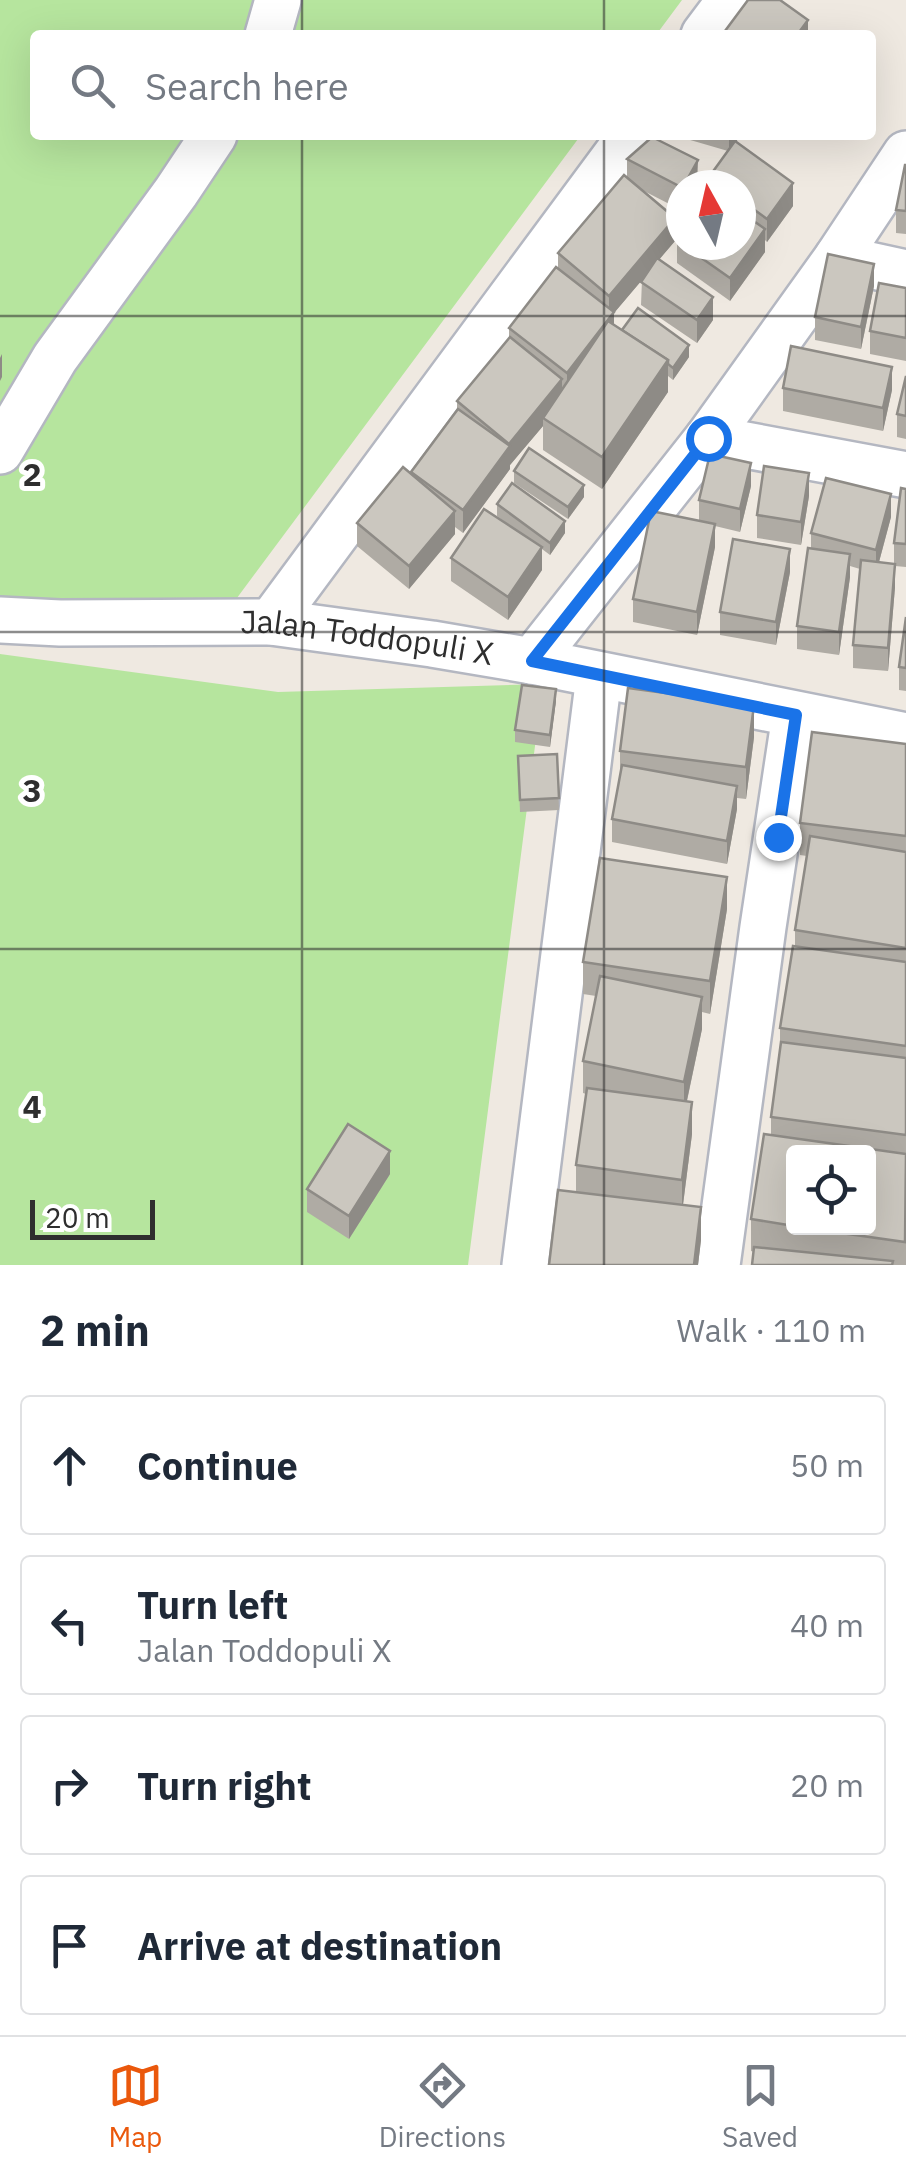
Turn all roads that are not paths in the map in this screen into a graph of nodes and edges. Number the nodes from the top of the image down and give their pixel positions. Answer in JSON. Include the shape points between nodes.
{"nodes":[{"id":1,"x":278,"y":0,"type":"edge"},
{"id":2,"x":269,"y":30,"type":"edge"},
{"id":3,"x":211,"y":140,"type":"edge"},
{"id":4,"x":626,"y":140,"type":"edge"},
{"id":5,"x":906,"y":154,"type":"edge"},
{"id":6,"x":837,"y":258,"type":"junction"},
{"id":7,"x":906,"y":272,"type":"edge"},
{"id":8,"x":708,"y":438,"type":"junction"},
{"id":9,"x":0,"y":451,"type":"edge"},
{"id":10,"x":906,"y":474,"type":"edge"},
{"id":11,"x":0,"y":620,"type":"edge"},
{"id":12,"x":271,"y":622,"type":"junction"},
{"id":13,"x":532,"y":661,"type":"junction"},
{"id":14,"x":600,"y":676,"type":"junction"},
{"id":15,"x":796,"y":715,"type":"junction"},
{"id":16,"x":906,"y":736,"type":"edge"},
{"id":17,"x":525,"y":1265,"type":"edge"},
{"id":18,"x":717,"y":1265,"type":"edge"}],
"edges":[{"from":1,"to":2,"type":"street"},
{"from":3,"to":9,"type":"street","via":[[55,358]]},
{"from":4,"to":12,"type":"street"},
{"from":5,"to":6,"type":"street"},
{"from":6,"to":7,"type":"street"},
{"from":6,"to":8,"type":"street"},
{"from":8,"to":10,"type":"street"},
{"from":8,"to":13,"type":"street"},
{"from":11,"to":12,"type":"street","name":"Jalan Toddopuli X"},
{"from":12,"to":13,"type":"street","name":"Jalan Toddopuli X"},
{"from":13,"to":14,"type":"street","name":"Jalan Toddopuli X"},
{"from":14,"to":15,"type":"street","name":"Jalan Toddopuli X"},
{"from":14,"to":17,"type":"street"},
{"from":15,"to":16,"type":"street","name":"Jalan Toddopuli X"},
{"from":15,"to":18,"type":"street"}]}
